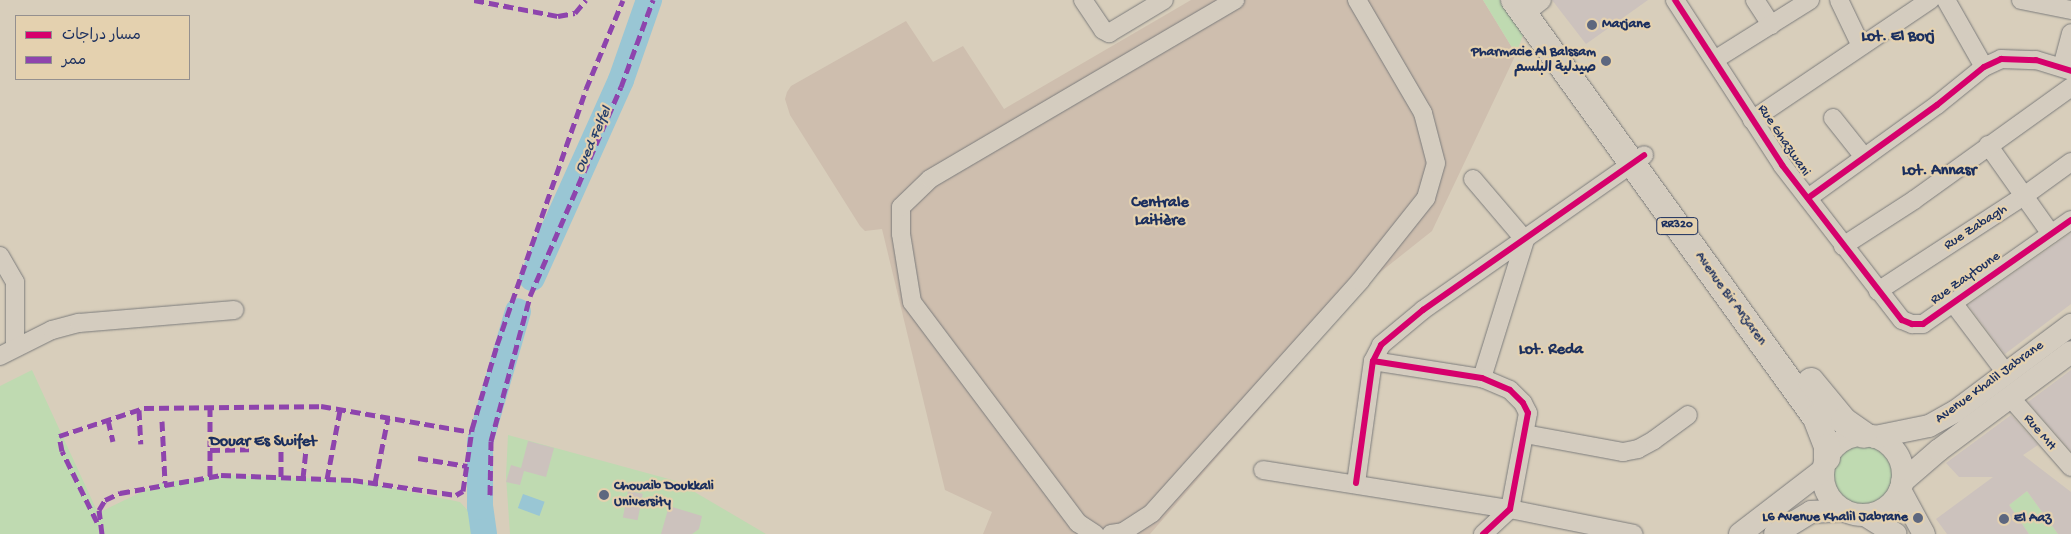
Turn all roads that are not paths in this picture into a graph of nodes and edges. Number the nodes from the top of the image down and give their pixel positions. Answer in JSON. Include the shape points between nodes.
{"nodes":[{"id":1,"x":1083,"y":0,"type":"edge"},
{"id":2,"x":1164,"y":0,"type":"edge"},
{"id":3,"x":1235,"y":0,"type":"edge"},
{"id":4,"x":1357,"y":0,"type":"edge"},
{"id":5,"x":1675,"y":0,"type":"edge"},
{"id":6,"x":1755,"y":0,"type":"edge"},
{"id":7,"x":1810,"y":0,"type":"edge"},
{"id":8,"x":1839,"y":0,"type":"edge"},
{"id":9,"x":1930,"y":0,"type":"edge"},
{"id":10,"x":1946,"y":0,"type":"edge"},
{"id":11,"x":2020,"y":0,"type":"edge"},
{"id":12,"x":1529,"y":4,"type":"edge"},
{"id":13,"x":2071,"y":10,"type":"edge"},
{"id":14,"x":1771,"y":25,"type":"junction"},
{"id":15,"x":2071,"y":34,"type":"edge"},
{"id":16,"x":1861,"y":46,"type":"junction"},
{"id":17,"x":1716,"y":59,"type":"junction"},
{"id":18,"x":1984,"y":67,"type":"junction"},
{"id":19,"x":2067,"y":69,"type":"edge"},
{"id":20,"x":2071,"y":86,"type":"edge"},
{"id":21,"x":1832,"y":118,"type":"dead end"},
{"id":22,"x":1752,"y":120,"type":"junction"},
{"id":23,"x":1988,"y":145,"type":"junction"},
{"id":24,"x":1864,"y":157,"type":"junction"},
{"id":25,"x":1638,"y":160,"type":"junction"},
{"id":26,"x":2071,"y":162,"type":"edge"},
{"id":27,"x":1473,"y":179,"type":"dead end"},
{"id":28,"x":2024,"y":196,"type":"junction"},
{"id":29,"x":1808,"y":198,"type":"junction"},
{"id":30,"x":2071,"y":220,"type":"edge"},
{"id":31,"x":2051,"y":234,"type":"junction"},
{"id":32,"x":1525,"y":240,"type":"junction"},
{"id":33,"x":1843,"y":246,"type":"junction"},
{"id":34,"x":0,"y":256,"type":"edge"},
{"id":35,"x":1878,"y":291,"type":"junction"},
{"id":36,"x":1954,"y":304,"type":"junction"},
{"id":37,"x":234,"y":310,"type":"dead end"},
{"id":38,"x":2071,"y":325,"type":"edge"},
{"id":39,"x":15,"y":346,"type":"junction"},
{"id":40,"x":2071,"y":352,"type":"edge"},
{"id":41,"x":0,"y":356,"type":"edge"},
{"id":42,"x":1373,"y":361,"type":"junction"},
{"id":43,"x":2006,"y":373,"type":"junction"},
{"id":44,"x":1482,"y":378,"type":"junction"},
{"id":45,"x":2010,"y":397,"type":"junction"},
{"id":46,"x":1688,"y":415,"type":"dead end"},
{"id":47,"x":1524,"y":434,"type":"junction"},
{"id":48,"x":1870,"y":436,"type":"junction"},
{"id":49,"x":1825,"y":464,"type":"junction"},
{"id":50,"x":2071,"y":468,"type":"edge"},
{"id":51,"x":1263,"y":470,"type":"dead end"},
{"id":52,"x":1356,"y":483,"type":"junction"},
{"id":53,"x":1901,"y":486,"type":"junction"},
{"id":54,"x":1510,"y":509,"type":"junction"},
{"id":55,"x":1854,"y":512,"type":"junction"},
{"id":56,"x":1789,"y":530,"type":"edge"},
{"id":57,"x":1096,"y":534,"type":"edge"},
{"id":58,"x":1111,"y":534,"type":"edge"},
{"id":59,"x":1483,"y":534,"type":"edge"},
{"id":60,"x":1634,"y":534,"type":"edge"},
{"id":61,"x":1740,"y":534,"type":"edge"},
{"id":62,"x":1896,"y":534,"type":"edge"},
{"id":63,"x":1924,"y":534,"type":"edge"}],
"edges":[{"from":1,"to":2,"type":"street","via":[[1103,30],[1109,33]]},
{"from":3,"to":57,"type":"street","via":[[930,179],[901,207],[901,234],[912,302],[1078,523]]},
{"from":4,"to":58,"type":"street","via":[[1423,113],[1436,163],[1426,198],[1360,282],[1152,512],[1123,532]]},
{"from":5,"to":17,"type":"street","name":"Rue Ghazwani"},
{"from":6,"to":14,"type":"street"},
{"from":7,"to":14,"type":"street"},
{"from":8,"to":16,"type":"street"},
{"from":9,"to":16,"type":"street"},
{"from":10,"to":18,"type":"street"},
{"from":11,"to":13,"type":"street"},
{"from":12,"to":25,"type":"highway","name":"Avenue Bir Anzaren","number":"RR320"},
{"from":14,"to":17,"type":"street"},
{"from":15,"to":19,"type":"street"},
{"from":16,"to":22,"type":"street"},
{"from":17,"to":22,"type":"street","name":"Rue Ghazwani"},
{"from":18,"to":19,"type":"street","via":[[2001,59],[2017,58]]},
{"from":18,"to":24,"type":"street"},
{"from":20,"to":23,"type":"street"},
{"from":21,"to":24,"type":"street"},
{"from":22,"to":29,"type":"street","name":"Rue Ghazwani"},
{"from":23,"to":28,"type":"street"},
{"from":23,"to":33,"type":"street","via":[[1914,200]]},
{"from":24,"to":29,"type":"street"},
{"from":25,"to":32,"type":"street"},
{"from":25,"to":48,"type":"highway","name":"Avenue Bir Anzaren","number":"RR320","via":[[1831,408],[1854,430]]},
{"from":25,"to":49,"type":"highway","name":"Avenue Bir Anzaren","number":"RR320","via":[[1816,418],[1827,446]]},
{"from":26,"to":28,"type":"street","name":"Rue Zabagh"},
{"from":27,"to":32,"type":"street"},
{"from":28,"to":31,"type":"street"},
{"from":28,"to":35,"type":"street","name":"Rue Zabagh"},
{"from":29,"to":33,"type":"street","name":"Rue Ghazwani"},
{"from":30,"to":31,"type":"street","name":"Rue Zaytoune"},
{"from":31,"to":36,"type":"street","name":"Rue Zaytoune"},
{"from":32,"to":42,"type":"street","via":[[1396,331],[1381,345]]},
{"from":32,"to":44,"type":"street"},
{"from":33,"to":35,"type":"street","name":"Rue Ghazwani"},
{"from":34,"to":39,"type":"street","via":[[15,282]]},
{"from":35,"to":36,"type":"street","name":"Rue Zaytoune","via":[[1902,320],[1912,324],[1922,324]]},
{"from":36,"to":43,"type":"street"},
{"from":37,"to":39,"type":"street","via":[[79,323]]},
{"from":38,"to":43,"type":"main road","name":"Avenue Khalil Jabrane"},
{"from":39,"to":41,"type":"street"},
{"from":40,"to":45,"type":"main road","name":"Avenue Khalil Jabrane"},
{"from":42,"to":44,"type":"street"},
{"from":42,"to":52,"type":"street"},
{"from":43,"to":48,"type":"main road","name":"Avenue Khalil Jabrane","via":[[1956,411],[1929,426]]},
{"from":44,"to":47,"type":"street","via":[[1510,390],[1523,403],[1528,413]]},
{"from":45,"to":50,"type":"street","name":"Rue MH"},
{"from":45,"to":53,"type":"main road","name":"Avenue Khalil Jabrane"},
{"from":46,"to":47,"type":"street","via":[[1646,445],[1623,452]]},
{"from":47,"to":54,"type":"street"},
{"from":48,"to":49,"type":"main road","via":[[1838,443]]},
{"from":48,"to":53,"type":"main road","number":"RR320","via":[[1885,441],[1899,457]]},
{"from":49,"to":55,"type":"main road","number":"RR320","via":[[1827,492]]},
{"from":49,"to":61,"type":"main road"},
{"from":51,"to":52,"type":"street"},
{"from":52,"to":54,"type":"street"},
{"from":53,"to":55,"type":"main road","via":[[1889,505]]},
{"from":53,"to":63,"type":"main road","number":"RR320"},
{"from":54,"to":59,"type":"street"},
{"from":54,"to":60,"type":"street"},
{"from":55,"to":56,"type":"main road","via":[[1811,512]]},
{"from":55,"to":62,"type":"main road","number":"RR320"}]}
